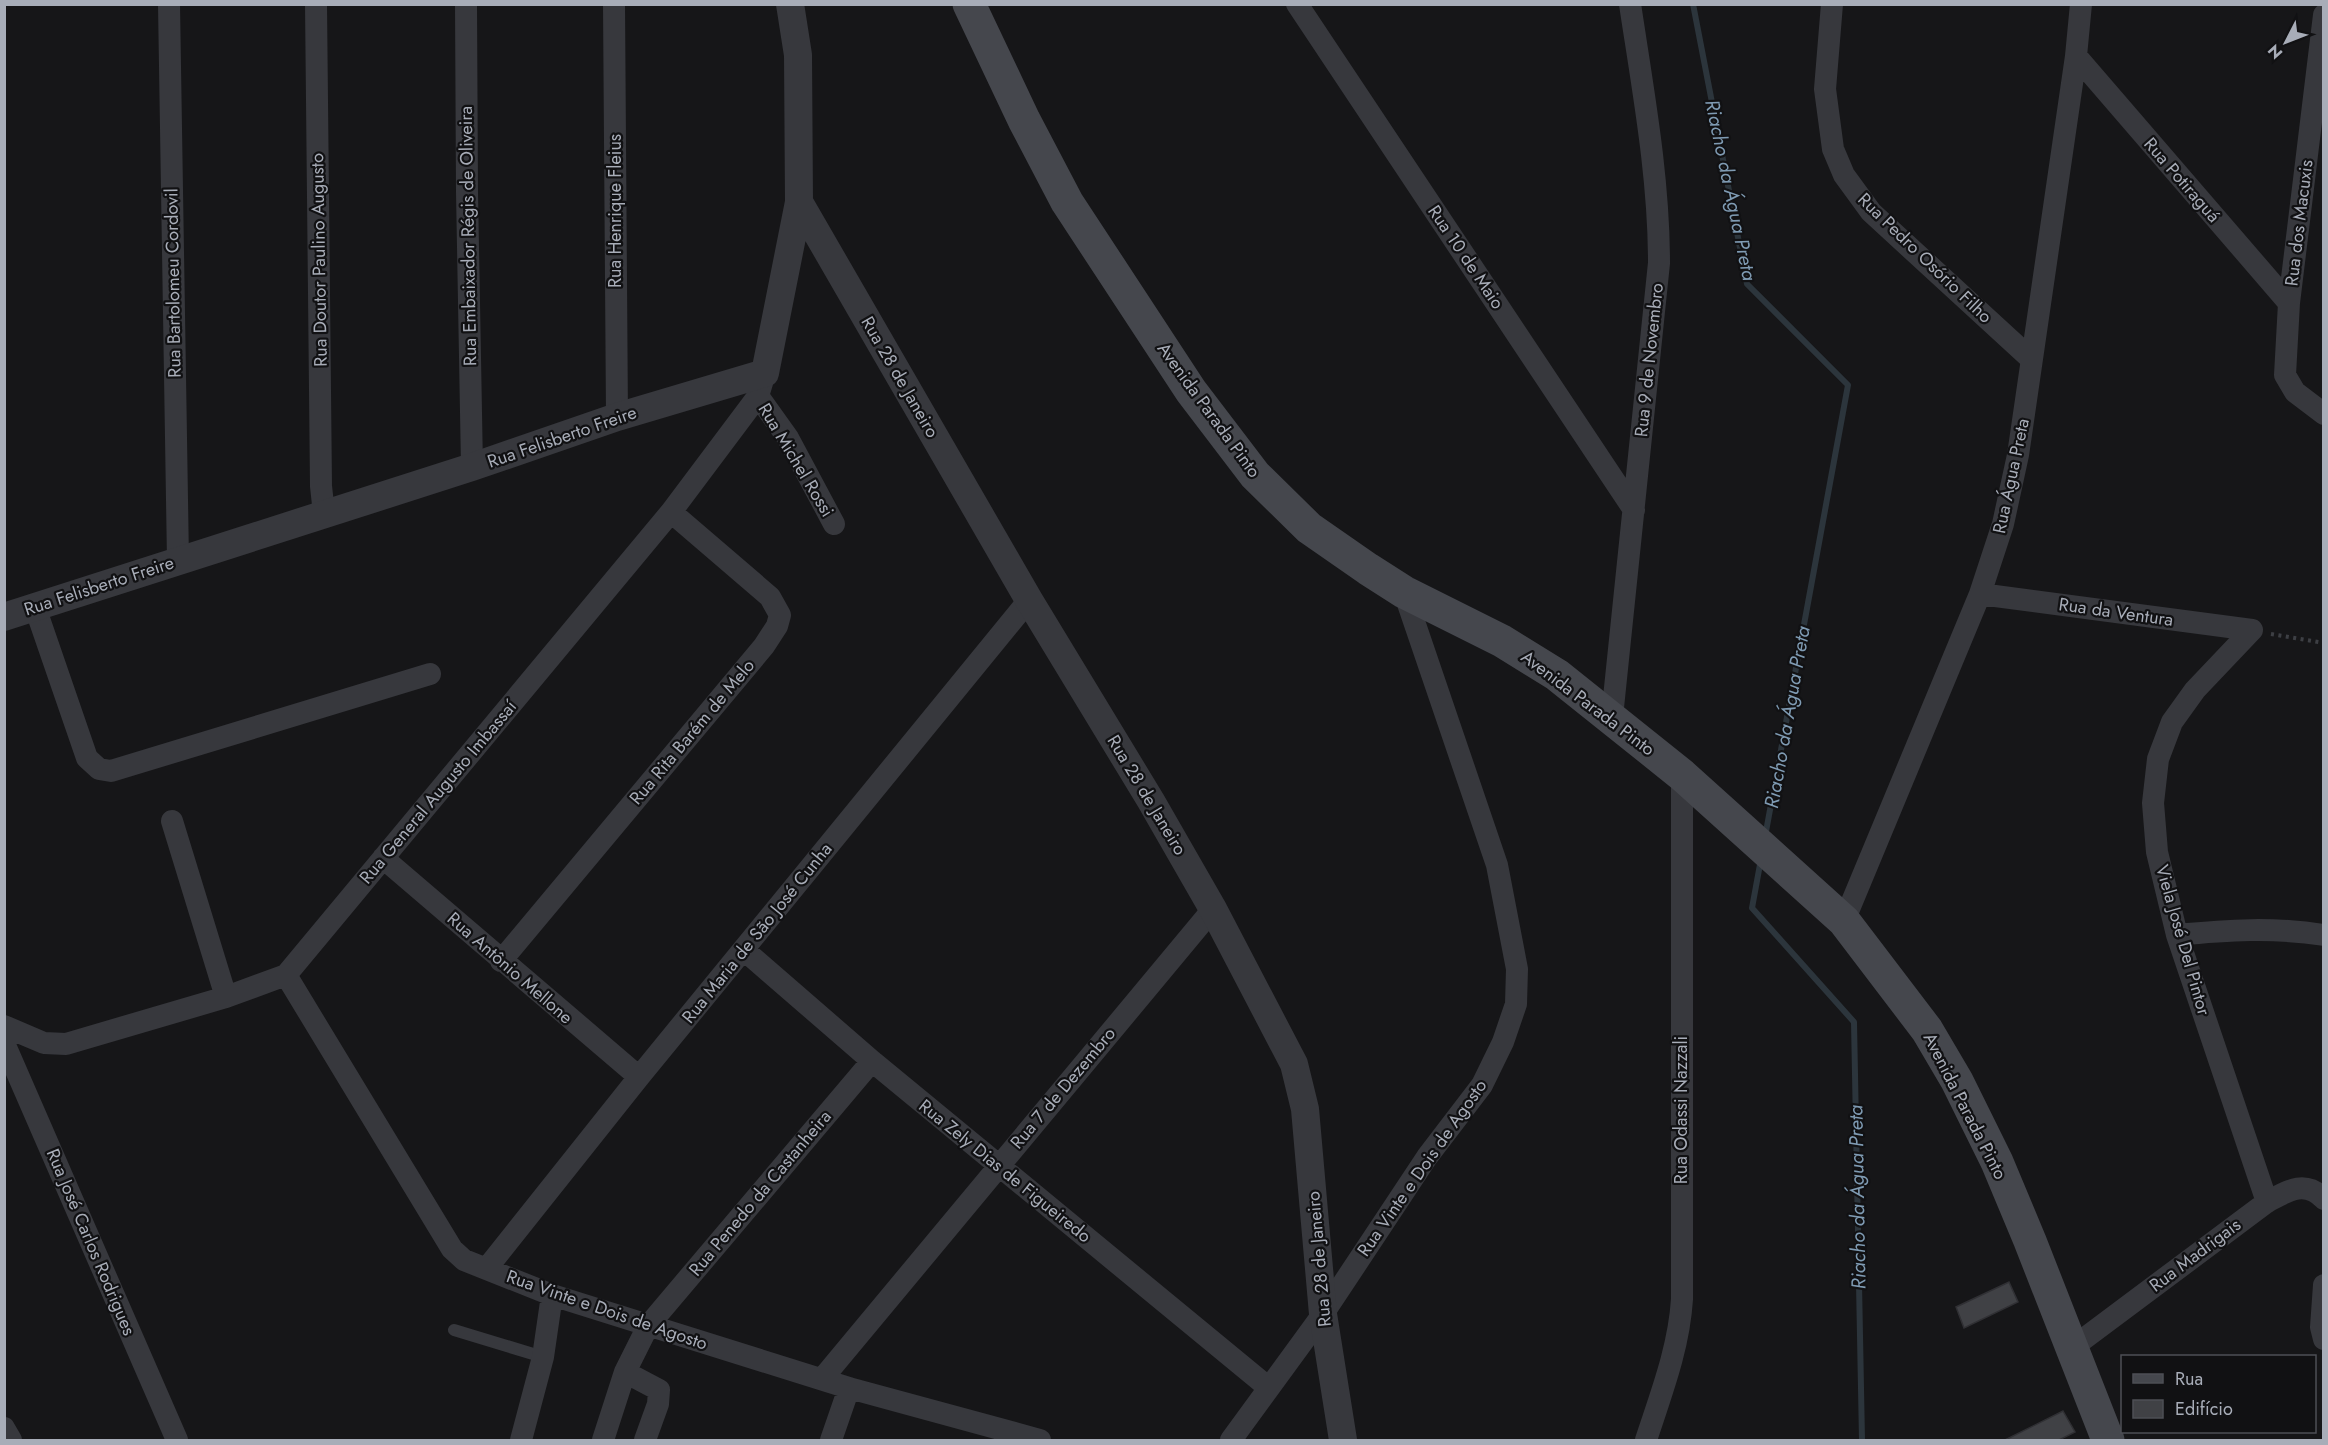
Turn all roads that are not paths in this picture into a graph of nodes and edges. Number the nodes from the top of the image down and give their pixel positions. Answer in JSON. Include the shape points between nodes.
{"nodes":[{"id":1,"x":169,"y":4,"type":"edge"},
{"id":2,"x":316,"y":4,"type":"edge"},
{"id":3,"x":466,"y":4,"type":"edge"},
{"id":4,"x":614,"y":4,"type":"edge"},
{"id":5,"x":790,"y":4,"type":"edge"},
{"id":6,"x":969,"y":4,"type":"edge"},
{"id":7,"x":1297,"y":4,"type":"edge"},
{"id":8,"x":1630,"y":4,"type":"edge"},
{"id":9,"x":1832,"y":4,"type":"edge"},
{"id":10,"x":2081,"y":4,"type":"edge"},
{"id":11,"x":2324,"y":15,"type":"edge"},
{"id":12,"x":2076,"y":57,"type":"junction"},
{"id":13,"x":799,"y":202,"type":"junction"},
{"id":14,"x":2289,"y":303,"type":"junction"},
{"id":15,"x":2031,"y":359,"type":"junction"},
{"id":16,"x":762,"y":385,"type":"junction"},
{"id":17,"x":2324,"y":414,"type":"edge"},
{"id":18,"x":617,"y":417,"type":"junction"},
{"id":19,"x":472,"y":467,"type":"junction"},
{"id":20,"x":1634,"y":510,"type":"junction"},
{"id":21,"x":671,"y":512,"type":"junction"},
{"id":22,"x":324,"y":514,"type":"junction"},
{"id":23,"x":834,"y":524,"type":"dead end"},
{"id":24,"x":178,"y":561,"type":"junction"},
{"id":25,"x":1404,"y":592,"type":"junction"},
{"id":26,"x":1980,"y":594,"type":"junction"},
{"id":27,"x":1029,"y":600,"type":"junction"},
{"id":28,"x":35,"y":607,"type":"junction"},
{"id":29,"x":4,"y":617,"type":"edge"},
{"id":30,"x":2252,"y":630,"type":"joint"},
{"id":31,"x":430,"y":674,"type":"dead end"},
{"id":32,"x":1612,"y":717,"type":"junction"},
{"id":33,"x":1682,"y":775,"type":"junction"},
{"id":34,"x":172,"y":821,"type":"dead end"},
{"id":35,"x":383,"y":858,"type":"junction"},
{"id":36,"x":1213,"y":909,"type":"junction"},
{"id":37,"x":1844,"y":921,"type":"junction"},
{"id":38,"x":2324,"y":934,"type":"edge"},
{"id":39,"x":2177,"y":935,"type":"junction"},
{"id":40,"x":744,"y":950,"type":"junction"},
{"id":41,"x":501,"y":961,"type":"junction"},
{"id":42,"x":285,"y":975,"type":"junction"},
{"id":43,"x":226,"y":997,"type":"junction"},
{"id":44,"x":4,"y":1026,"type":"edge"},
{"id":45,"x":4,"y":1043,"type":"edge"},
{"id":46,"x":872,"y":1061,"type":"junction"},
{"id":47,"x":639,"y":1077,"type":"junction"},
{"id":48,"x":998,"y":1165,"type":"junction"},
{"id":49,"x":2324,"y":1199,"type":"edge"},
{"id":50,"x":2267,"y":1202,"type":"junction"},
{"id":51,"x":487,"y":1268,"type":"junction"},
{"id":52,"x":2324,"y":1285,"type":"edge"},
{"id":53,"x":552,"y":1295,"type":"junction"},
{"id":54,"x":1323,"y":1314,"type":"junction"},
{"id":55,"x":648,"y":1326,"type":"junction"},
{"id":56,"x":454,"y":1330,"type":"dead end"},
{"id":57,"x":2324,"y":1339,"type":"edge"},
{"id":58,"x":2073,"y":1347,"type":"junction"},
{"id":59,"x":543,"y":1357,"type":"junction"},
{"id":60,"x":626,"y":1372,"type":"junction"},
{"id":61,"x":822,"y":1379,"type":"junction"},
{"id":62,"x":849,"y":1388,"type":"junction"},
{"id":63,"x":1269,"y":1388,"type":"junction"},
{"id":64,"x":4,"y":1428,"type":"edge"},
{"id":65,"x":10,"y":1440,"type":"edge"},
{"id":66,"x":177,"y":1440,"type":"edge"},
{"id":67,"x":521,"y":1440,"type":"edge"},
{"id":68,"x":603,"y":1440,"type":"edge"},
{"id":69,"x":645,"y":1440,"type":"edge"},
{"id":70,"x":831,"y":1440,"type":"edge"},
{"id":71,"x":1040,"y":1440,"type":"edge"},
{"id":72,"x":1231,"y":1440,"type":"edge"},
{"id":73,"x":1343,"y":1440,"type":"edge"},
{"id":74,"x":1646,"y":1440,"type":"edge"},
{"id":75,"x":2108,"y":1440,"type":"edge"}],
"edges":[{"from":1,"to":24,"type":"street","name":"Rua Bartolomeu Cordovil"},
{"from":2,"to":22,"type":"street","name":"Rua Doutor Paulino Augusto"},
{"from":3,"to":19,"type":"street","name":"Rua Embaixador Régis de Oliveira"},
{"from":4,"to":18,"type":"street","name":"Rua Henrique Fleius"},
{"from":5,"to":13,"type":"street","via":[[798,55]]},
{"from":6,"to":25,"type":"main road","name":"Avenida Parada Pinto","via":[[1067,202],[1191,391],[1256,475],[1309,528]]},
{"from":7,"to":20,"type":"street","name":"Rua 10 de Maio"},
{"from":8,"to":20,"type":"street","name":"Rua 9 de Novembro","via":[[1659,211],[1659,263]]},
{"from":9,"to":15,"type":"street","name":"Rua Pedro Osório Filho","via":[[1824,70],[1826,99],[1833,149],[1847,181],[1871,212]]},
{"from":10,"to":12,"type":"street","name":"Rua Água Preta"},
{"from":11,"to":14,"type":"street","name":"Rua dos Macuxis"},
{"from":12,"to":14,"type":"street","name":"Rua Potiraguá"},
{"from":12,"to":15,"type":"street","name":"Rua Água Preta"},
{"from":13,"to":16,"type":"street"},
{"from":13,"to":27,"type":"street","name":"Rua 28 de Janeiro"},
{"from":14,"to":17,"type":"street","name":"Rua dos Macuxis","via":[[2285,375],[2295,392]]},
{"from":15,"to":26,"type":"street","name":"Rua Água Preta","via":[[2016,467],[2003,524]]},
{"from":16,"to":18,"type":"street","name":"Rua Felisberto Freire"},
{"from":16,"to":21,"type":"street","name":"Rua General Augusto Imbassaí"},
{"from":16,"to":23,"type":"street","name":"Rua Michel Rossi"},
{"from":18,"to":19,"type":"street","name":"Rua Felisberto Freire"},
{"from":19,"to":22,"type":"street","name":"Rua Felisberto Freire"},
{"from":20,"to":32,"type":"street","name":"Rua 9 de Novembro"},
{"from":21,"to":35,"type":"street","name":"Rua General Augusto Imbassaí"},
{"from":21,"to":41,"type":"street","name":"Rua Rita Barém de Melo","via":[[770,597],[780,615],[777,626]]},
{"from":22,"to":24,"type":"street","name":"Rua Felisberto Freire"},
{"from":24,"to":28,"type":"street","name":"Rua Felisberto Freire"},
{"from":25,"to":32,"type":"main road","name":"Avenida Parada Pinto","via":[[1502,641],[1557,675]]},
{"from":25,"to":54,"type":"street","name":"Rua Vinte e Dois de Agosto","via":[[1497,865],[1517,969],[1516,1004],[1482,1085],[1427,1157]]},
{"from":26,"to":30,"type":"street","name":"Rua da Ventura"},
{"from":26,"to":37,"type":"street","name":"Rua Água Preta"},
{"from":27,"to":36,"type":"street","name":"Rua 28 de Janeiro"},
{"from":27,"to":40,"type":"street","name":"Rua Maria de São José Cunha"},
{"from":28,"to":29,"type":"street","name":"Rua Felisberto Freire"},
{"from":28,"to":31,"type":"street","via":[[87,758],[99,769],[111,771]]},
{"from":30,"to":39,"type":"street","name":"Viela José Del Pintor","via":[[2195,690],[2172,722],[2158,759],[2153,802],[2157,852]]},
{"from":32,"to":33,"type":"main road","name":"Avenida Parada Pinto"},
{"from":33,"to":37,"type":"main road","name":"Avenida Parada Pinto"},
{"from":33,"to":74,"type":"street","name":"Rua Odassi Nazzali","via":[[1682,1299],[1671,1364]]},
{"from":34,"to":43,"type":"street"},
{"from":35,"to":41,"type":"street","name":"Rua Antônio Mellone"},
{"from":35,"to":42,"type":"street","name":"Rua General Augusto Imbassaí"},
{"from":36,"to":48,"type":"street","name":"Rua 7 de Dezembro"},
{"from":36,"to":54,"type":"street","name":"Rua 28 de Janeiro","via":[[1299,1077]]},
{"from":37,"to":58,"type":"main road","name":"Avenida Parada Pinto","via":[[1927,1030],[1957,1081],[1997,1162]]},
{"from":38,"to":39,"type":"street","via":[[2235,929]]},
{"from":39,"to":50,"type":"street","name":"Viela José Del Pintor"},
{"from":40,"to":46,"type":"street","name":"Rua Zely Dias de Figueiredo"},
{"from":40,"to":47,"type":"street","name":"Rua Maria de São José Cunha"},
{"from":41,"to":47,"type":"street","name":"Rua Antônio Mellone"},
{"from":42,"to":43,"type":"street","name":"Rua General Augusto Imbassaí"},
{"from":42,"to":51,"type":"street","name":"Rua Vinte e Dois de Agosto","via":[[452,1249],[464,1260]]},
{"from":43,"to":44,"type":"street","name":"Rua General Augusto Imbassaí","via":[[66,1044],[45,1043]]},
{"from":45,"to":66,"type":"street","name":"Rua José Carlos Rodrigues"},
{"from":46,"to":48,"type":"street","name":"Rua Zely Dias de Figueiredo"},
{"from":46,"to":55,"type":"street","name":"Rua Penedo da Castanheira"},
{"from":47,"to":51,"type":"street","name":"Rua Maria de São José Cunha"},
{"from":48,"to":61,"type":"street","name":"Rua 7 de Dezembro"},
{"from":48,"to":63,"type":"street","name":"Rua Zely Dias de Figueiredo"},
{"from":49,"to":50,"type":"street","name":"Rua Madrigais","via":[[2308,1188],[2298,1187]]},
{"from":50,"to":58,"type":"street","name":"Rua Madrigais"},
{"from":51,"to":53,"type":"street","name":"Rua Vinte e Dois de Agosto"},
{"from":52,"to":57,"type":"street"},
{"from":53,"to":55,"type":"street","name":"Rua Vinte e Dois de Agosto"},
{"from":53,"to":59,"type":"street"},
{"from":54,"to":63,"type":"street","name":"Rua Vinte e Dois de Agosto"},
{"from":54,"to":73,"type":"street","name":"Rua 28 de Janeiro"},
{"from":55,"to":60,"type":"street","name":"Rua Penedo da Castanheira"},
{"from":55,"to":61,"type":"street","name":"Rua Vinte e Dois de Agosto"},
{"from":56,"to":59,"type":"lane"},
{"from":58,"to":75,"type":"main road","name":"Avenida Parada Pinto"},
{"from":59,"to":67,"type":"street"},
{"from":60,"to":68,"type":"street","name":"Rua Penedo da Castanheira"},
{"from":60,"to":69,"type":"street","via":[[659,1390]]},
{"from":61,"to":62,"type":"street","name":"Rua Vinte e Dois de Agosto"},
{"from":62,"to":70,"type":"street"},
{"from":62,"to":71,"type":"street","name":"Rua Vinte e Dois de Agosto"},
{"from":63,"to":72,"type":"street","name":"Rua Vinte e Dois de Agosto"},
{"from":64,"to":65,"type":"street"}]}
